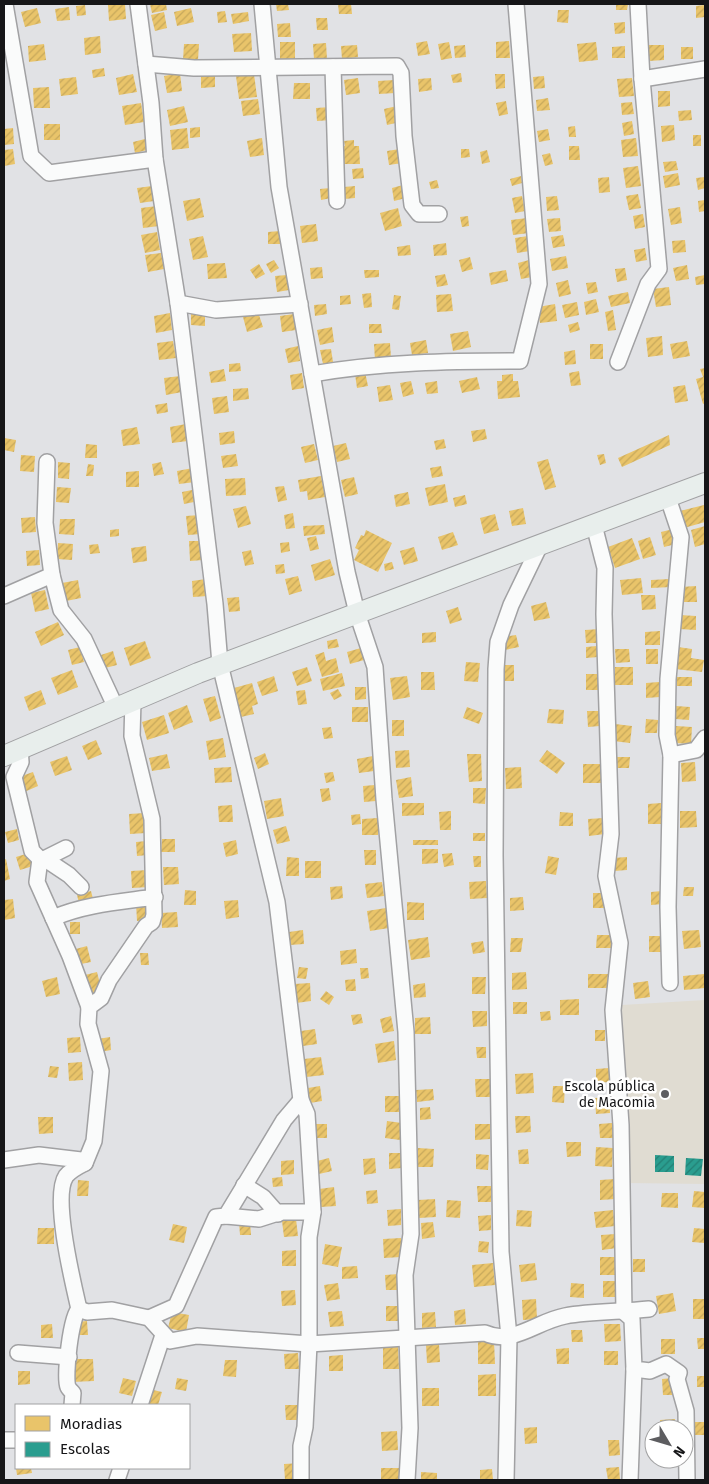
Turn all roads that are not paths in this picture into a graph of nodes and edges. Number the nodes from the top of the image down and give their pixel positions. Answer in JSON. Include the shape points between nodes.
{"nodes":[{"id":1,"x":5,"y":4,"type":"edge"},
{"id":2,"x":138,"y":4,"type":"edge"},
{"id":3,"x":262,"y":4,"type":"edge"},
{"id":4,"x":516,"y":4,"type":"edge"},
{"id":5,"x":638,"y":4,"type":"edge"},
{"id":6,"x":146,"y":64,"type":"junction"},
{"id":7,"x":268,"y":67,"type":"junction"},
{"id":8,"x":333,"y":67,"type":"junction"},
{"id":9,"x":705,"y":69,"type":"edge"},
{"id":10,"x":642,"y":79,"type":"junction"},
{"id":11,"x":155,"y":159,"type":"junction"},
{"id":12,"x":337,"y":201,"type":"dead end"},
{"id":13,"x":439,"y":214,"type":"dead end"},
{"id":14,"x":178,"y":303,"type":"junction"},
{"id":15,"x":300,"y":304,"type":"junction"},
{"id":16,"x":618,"y":362,"type":"dead end"},
{"id":17,"x":312,"y":374,"type":"junction"},
{"id":18,"x":47,"y":462,"type":"dead end"},
{"id":19,"x":705,"y":483,"type":"edge"},
{"id":20,"x":668,"y":498,"type":"junction"},
{"id":21,"x":594,"y":526,"type":"junction"},
{"id":22,"x":540,"y":545,"type":"junction"},
{"id":23,"x":52,"y":575,"type":"junction"},
{"id":24,"x":4,"y":596,"type":"edge"},
{"id":25,"x":357,"y":613,"type":"junction"},
{"id":26,"x":220,"y":664,"type":"junction"},
{"id":27,"x":125,"y":704,"type":"junction"},
{"id":28,"x":705,"y":738,"type":"edge"},
{"id":29,"x":12,"y":752,"type":"edge"},
{"id":30,"x":671,"y":755,"type":"junction"},
{"id":31,"x":66,"y":848,"type":"dead end"},
{"id":32,"x":42,"y":860,"type":"junction"},
{"id":33,"x":81,"y":887,"type":"dead end"},
{"id":34,"x":155,"y":897,"type":"junction"},
{"id":35,"x":53,"y":918,"type":"junction"},
{"id":36,"x":670,"y":983,"type":"dead end"},
{"id":37,"x":89,"y":1007,"type":"junction"},
{"id":38,"x":301,"y":1100,"type":"junction"},
{"id":39,"x":4,"y":1160,"type":"edge"},
{"id":40,"x":85,"y":1163,"type":"junction"},
{"id":41,"x":244,"y":1185,"type":"junction"},
{"id":42,"x":313,"y":1212,"type":"junction"},
{"id":43,"x":278,"y":1214,"type":"junction"},
{"id":44,"x":226,"y":1216,"type":"junction"},
{"id":45,"x":79,"y":1309,"type":"junction"},
{"id":46,"x":649,"y":1309,"type":"dead end"},
{"id":47,"x":624,"y":1312,"type":"junction"},
{"id":48,"x":148,"y":1318,"type":"junction"},
{"id":49,"x":163,"y":1335,"type":"junction"},
{"id":50,"x":508,"y":1337,"type":"junction"},
{"id":51,"x":409,"y":1338,"type":"junction"},
{"id":52,"x":309,"y":1344,"type":"junction"},
{"id":53,"x":18,"y":1353,"type":"dead end"},
{"id":54,"x":69,"y":1357,"type":"junction"},
{"id":55,"x":634,"y":1369,"type":"junction"},
{"id":56,"x":72,"y":1404,"type":"edge"},
{"id":57,"x":140,"y":1404,"type":"edge"},
{"id":58,"x":301,"y":1480,"type":"edge"},
{"id":59,"x":407,"y":1480,"type":"edge"},
{"id":60,"x":506,"y":1480,"type":"edge"},
{"id":61,"x":630,"y":1480,"type":"edge"},
{"id":62,"x":687,"y":1480,"type":"edge"}],
"edges":[{"from":1,"to":11,"type":"street","via":[[31,156],[49,173]]},
{"from":2,"to":6,"type":"street"},
{"from":3,"to":7,"type":"street"},
{"from":4,"to":17,"type":"street","via":[[539,284],[520,361],[360,366]]},
{"from":5,"to":10,"type":"street"},
{"from":6,"to":7,"type":"street","via":[[194,68]]},
{"from":6,"to":11,"type":"street"},
{"from":7,"to":8,"type":"street"},
{"from":7,"to":15,"type":"street","via":[[279,187]]},
{"from":8,"to":12,"type":"street"},
{"from":8,"to":13,"type":"street","via":[[397,66],[401,73],[412,205],[419,214]]},
{"from":9,"to":10,"type":"street"},
{"from":10,"to":16,"type":"street","via":[[659,269],[648,284]]},
{"from":11,"to":14,"type":"street"},
{"from":14,"to":15,"type":"street","via":[[216,310]]},
{"from":14,"to":26,"type":"street"},
{"from":15,"to":17,"type":"street"},
{"from":17,"to":25,"type":"street"},
{"from":18,"to":23,"type":"street","via":[[46,523]]},
{"from":19,"to":20,"type":"main road"},
{"from":20,"to":21,"type":"main road"},
{"from":20,"to":30,"type":"street","via":[[681,537],[668,679],[666,735]]},
{"from":21,"to":22,"type":"main road"},
{"from":21,"to":47,"type":"street","via":[[605,568],[611,834],[606,876],[620,943],[613,1010],[621,1125]]},
{"from":22,"to":25,"type":"main road"},
{"from":22,"to":50,"type":"street","via":[[511,605],[498,642],[496,669],[495,856],[501,1252]]},
{"from":23,"to":24,"type":"street"},
{"from":23,"to":27,"type":"street","via":[[61,610],[84,639]]},
{"from":25,"to":26,"type":"main road"},
{"from":25,"to":51,"type":"street","via":[[375,667],[406,1032],[411,1234],[406,1275]]},
{"from":26,"to":27,"type":"main road"},
{"from":26,"to":38,"type":"street","via":[[278,902]]},
{"from":27,"to":29,"type":"main road"},
{"from":27,"to":34,"type":"street","via":[[152,819]]},
{"from":28,"to":30,"type":"street","via":[[696,750]]},
{"from":29,"to":32,"type":"street","via":[[21,762],[14,777],[32,851]]},
{"from":30,"to":36,"type":"street"},
{"from":31,"to":32,"type":"street"},
{"from":32,"to":33,"type":"street","via":[[69,875]]},
{"from":32,"to":35,"type":"street","via":[[37,882]]},
{"from":34,"to":35,"type":"street","via":[[116,900]]},
{"from":34,"to":37,"type":"street","via":[[152,922],[138,937],[101,998]]},
{"from":35,"to":37,"type":"street"},
{"from":37,"to":40,"type":"street","via":[[88,1024],[101,1071],[94,1141]]},
{"from":38,"to":41,"type":"street","via":[[284,1120]]},
{"from":38,"to":42,"type":"street","via":[[307,1114]]},
{"from":39,"to":40,"type":"street","via":[[39,1155]]},
{"from":40,"to":45,"type":"street","via":[[66,1176],[61,1190],[62,1217]]},
{"from":41,"to":43,"type":"street"},
{"from":41,"to":44,"type":"street"},
{"from":42,"to":43,"type":"street"},
{"from":42,"to":52,"type":"street","via":[[309,1237]]},
{"from":43,"to":44,"type":"street","via":[[259,1220]]},
{"from":44,"to":48,"type":"street","via":[[216,1217],[176,1306]]},
{"from":45,"to":48,"type":"street","via":[[87,1312],[112,1310]]},
{"from":45,"to":54,"type":"street","via":[[73,1318]]},
{"from":46,"to":47,"type":"street"},
{"from":47,"to":50,"type":"street","via":[[564,1316]]},
{"from":47,"to":55,"type":"street","via":[[632,1319]]},
{"from":48,"to":49,"type":"street"},
{"from":49,"to":52,"type":"street","via":[[170,1342],[197,1336]]},
{"from":49,"to":57,"type":"street"},
{"from":50,"to":51,"type":"street","via":[[485,1332]]},
{"from":50,"to":60,"type":"street"},
{"from":51,"to":52,"type":"street"},
{"from":51,"to":59,"type":"street"},
{"from":52,"to":58,"type":"street"},
{"from":53,"to":54,"type":"street"},
{"from":54,"to":56,"type":"street","via":[[68,1386],[73,1393]]},
{"from":55,"to":61,"type":"street"},
{"from":55,"to":62,"type":"street","via":[[650,1371],[666,1364],[679,1373],[686,1411]]}]}
